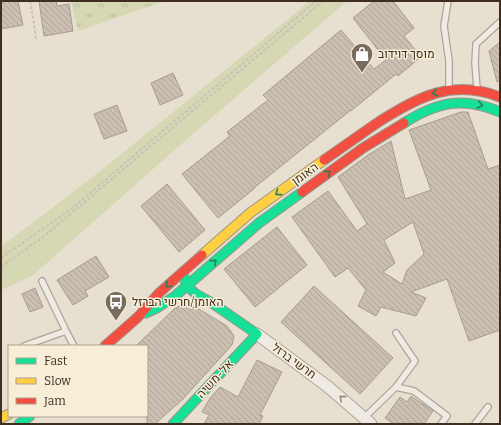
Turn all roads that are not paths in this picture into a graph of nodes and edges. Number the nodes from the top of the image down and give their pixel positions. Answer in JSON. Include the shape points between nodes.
{"nodes":[{"id":1,"x":448,"y":1,"type":"edge"},
{"id":2,"x":500,"y":22,"type":"edge"},
{"id":3,"x":450,"y":90,"type":"junction"},
{"id":4,"x":477,"y":91,"type":"junction"},
{"id":5,"x":500,"y":97,"type":"edge"},
{"id":6,"x":500,"y":112,"type":"edge"},
{"id":7,"x":182,"y":272,"type":"junction"},
{"id":8,"x":195,"y":278,"type":"junction"},
{"id":9,"x":42,"y":281,"type":"dead end"},
{"id":10,"x":187,"y":286,"type":"junction"},
{"id":11,"x":212,"y":304,"type":"junction"},
{"id":12,"x":138,"y":317,"type":"junction"},
{"id":13,"x":66,"y":331,"type":"junction"},
{"id":14,"x":396,"y":333,"type":"dead end"},
{"id":15,"x":257,"y":334,"type":"junction"},
{"id":16,"x":27,"y":345,"type":"edge"},
{"id":17,"x":73,"y":345,"type":"edge"},
{"id":18,"x":106,"y":345,"type":"edge"},
{"id":19,"x":396,"y":387,"type":"junction"},
{"id":20,"x":488,"y":407,"type":"dead end"},
{"id":21,"x":29,"y":417,"type":"edge"},
{"id":22,"x":368,"y":421,"type":"edge"},
{"id":23,"x":19,"y":424,"type":"edge"},
{"id":24,"x":173,"y":424,"type":"edge"},
{"id":25,"x":441,"y":424,"type":"edge"},
{"id":26,"x":475,"y":424,"type":"edge"}],
"edges":[{"from":1,"to":3,"type":"lane","via":[[444,26]]},
{"from":2,"to":4,"type":"lane","via":[[476,44]]},
{"from":3,"to":4,"type":"street","name":"האומן"},
{"from":3,"to":7,"type":"street","name":"האומן","one_way":true,"via":[[412,102],[356,137],[250,213]]},
{"from":4,"to":5,"type":"street","name":"האומן"},
{"from":8,"to":6,"type":"street","name":"האומן","one_way":true,"via":[[259,223],[364,148],[418,114],[451,103],[468,103]]},
{"from":7,"to":8,"type":"street"},
{"from":7,"to":10,"type":"street"},
{"from":7,"to":12,"type":"street","name":"האומן","one_way":true},
{"from":8,"to":10,"type":"street","name":"האומן"},
{"from":8,"to":11,"type":"street","name":"חרשי ברזל"},
{"from":9,"to":13,"type":"lane"},
{"from":10,"to":11,"type":"street","name":"חרשי ברזל"},
{"from":10,"to":12,"type":"street","name":"האומן","via":[[157,308]]},
{"from":11,"to":15,"type":"street","name":"חרשי ברזל"},
{"from":12,"to":18,"type":"street","name":"האומן"},
{"from":13,"to":16,"type":"lane"},
{"from":13,"to":17,"type":"lane"},
{"from":14,"to":19,"type":"lane","via":[[415,361]]},
{"from":22,"to":15,"type":"street","name":"חרשי ברזל","one_way":true,"via":[[327,386]]},
{"from":15,"to":24,"type":"street","name":"אל-משיה"},
{"from":19,"to":22,"type":"lane"},
{"from":19,"to":25,"type":"lane","via":[[414,391],[447,416]]},
{"from":20,"to":26,"type":"lane"},
{"from":21,"to":23,"type":"street"}]}
